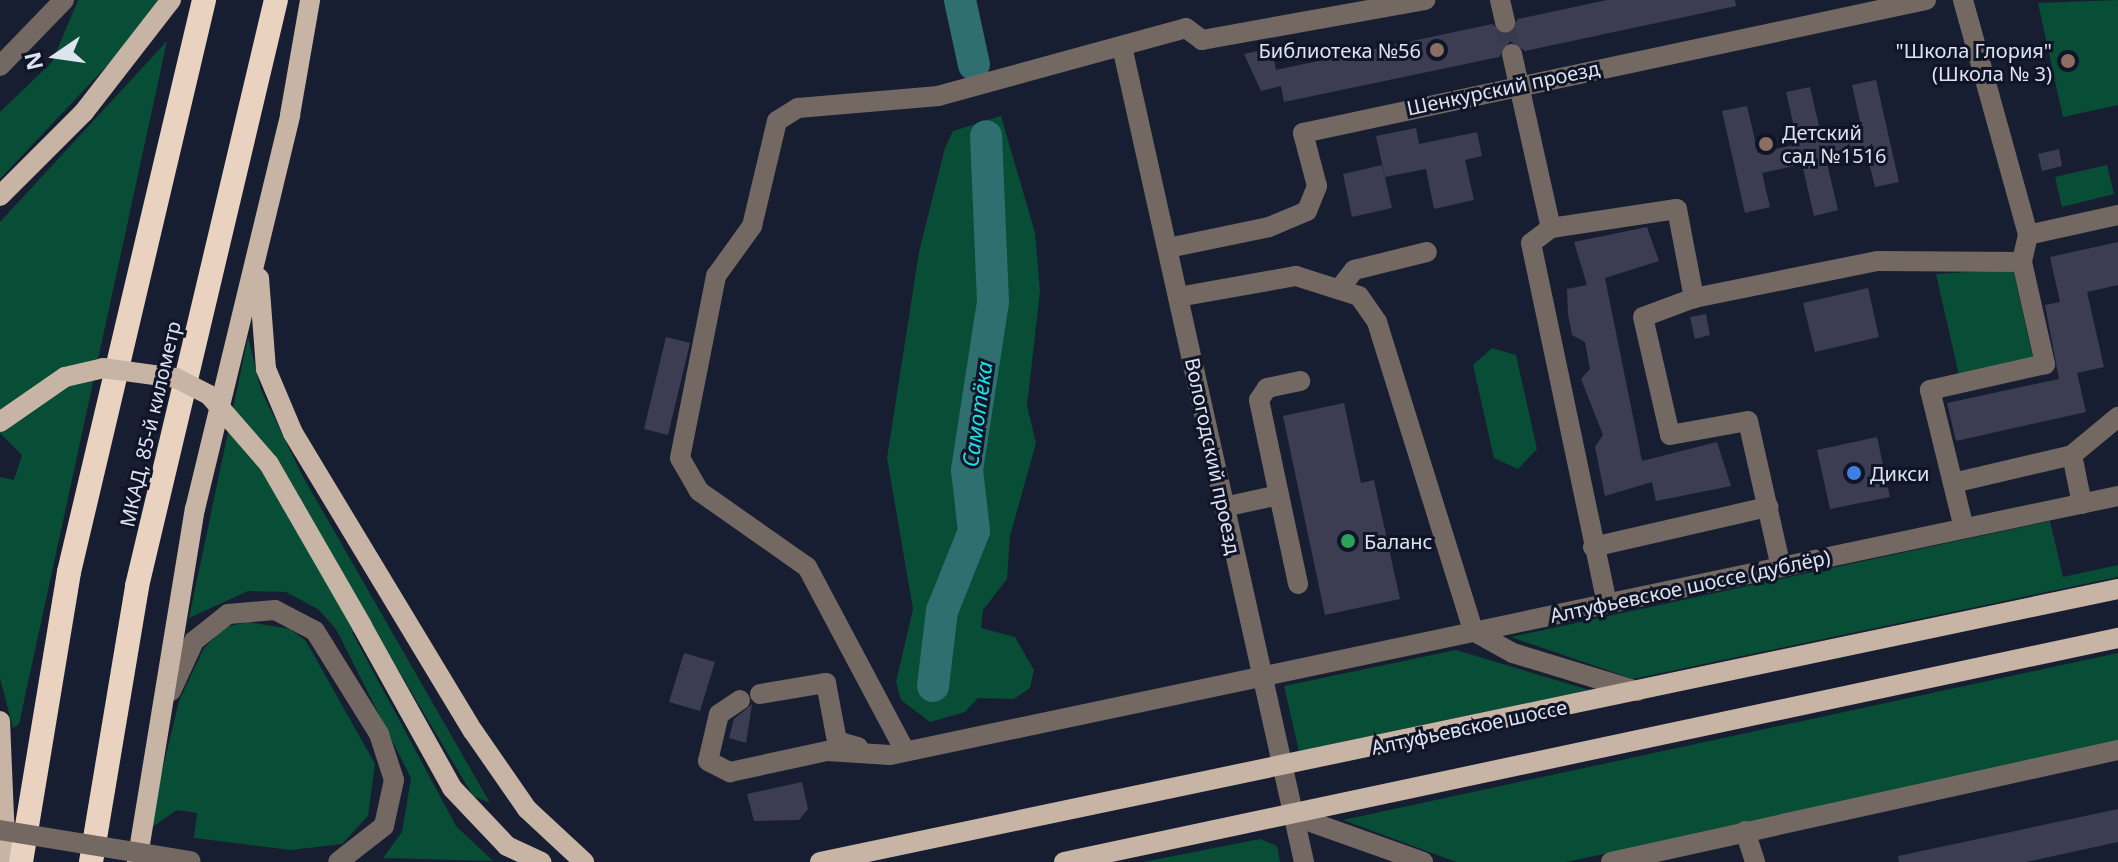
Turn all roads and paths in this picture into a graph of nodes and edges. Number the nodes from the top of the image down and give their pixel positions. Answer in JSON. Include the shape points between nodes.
{"nodes":[{"id":1,"x":64,"y":0,"type":"edge"},
{"id":2,"x":171,"y":0,"type":"edge"},
{"id":3,"x":204,"y":0,"type":"edge"},
{"id":4,"x":276,"y":0,"type":"edge"},
{"id":5,"x":310,"y":0,"type":"edge"},
{"id":6,"x":1425,"y":0,"type":"edge"},
{"id":7,"x":1500,"y":0,"type":"edge"},
{"id":8,"x":1926,"y":0,"type":"edge"},
{"id":9,"x":1963,"y":0,"type":"edge"},
{"id":10,"x":1505,"y":22,"type":"tunnel mouth"},
{"id":11,"x":1123,"y":51,"type":"junction"},
{"id":12,"x":1512,"y":54,"type":"tunnel mouth"},
{"id":13,"x":0,"y":66,"type":"edge"},
{"id":14,"x":1518,"y":83,"type":"junction"},
{"id":15,"x":0,"y":196,"type":"edge"},
{"id":16,"x":267,"y":214,"type":"junction"},
{"id":17,"x":2118,"y":215,"type":"edge"},
{"id":18,"x":1551,"y":228,"type":"junction"},
{"id":19,"x":2028,"y":235,"type":"junction"},
{"id":20,"x":1168,"y":248,"type":"junction"},
{"id":21,"x":1427,"y":252,"type":"dead end"},
{"id":22,"x":2022,"y":262,"type":"junction"},
{"id":23,"x":1340,"y":288,"type":"junction"},
{"id":24,"x":1178,"y":297,"type":"junction"},
{"id":25,"x":1694,"y":298,"type":"junction"},
{"id":26,"x":1300,"y":381,"type":"dead end"},
{"id":27,"x":2118,"y":417,"type":"edge"},
{"id":28,"x":0,"y":422,"type":"edge"},
{"id":29,"x":2072,"y":455,"type":"junction"},
{"id":30,"x":1953,"y":483,"type":"junction"},
{"id":31,"x":1279,"y":495,"type":"junction"},
{"id":32,"x":2118,"y":496,"type":"edge"},
{"id":33,"x":2082,"y":504,"type":"junction"},
{"id":34,"x":1224,"y":507,"type":"junction"},
{"id":35,"x":1768,"y":507,"type":"junction"},
{"id":36,"x":1964,"y":528,"type":"junction"},
{"id":37,"x":1593,"y":547,"type":"junction"},
{"id":38,"x":1781,"y":567,"type":"junction"},
{"id":39,"x":1298,"y":584,"type":"dead end"},
{"id":40,"x":2118,"y":589,"type":"edge"},
{"id":41,"x":1607,"y":603,"type":"junction"},
{"id":42,"x":1473,"y":631,"type":"junction"},
{"id":43,"x":2118,"y":638,"type":"edge"},
{"id":44,"x":1262,"y":676,"type":"junction"},
{"id":45,"x":1637,"y":691,"type":"junction"},
{"id":46,"x":0,"y":721,"type":"edge"},
{"id":47,"x":159,"y":725,"type":"junction"},
{"id":48,"x":2118,"y":750,"type":"edge"},
{"id":49,"x":905,"y":751,"type":"junction"},
{"id":50,"x":881,"y":754,"type":"junction"},
{"id":51,"x":1284,"y":766,"type":"junction"},
{"id":52,"x":1294,"y":816,"type":"junction"},
{"id":53,"x":0,"y":830,"type":"edge"},
{"id":54,"x":1745,"y":831,"type":"junction"},
{"id":55,"x":194,"y":861,"type":"edge"},
{"id":56,"x":6,"y":862,"type":"edge"},
{"id":57,"x":21,"y":862,"type":"edge"},
{"id":58,"x":91,"y":862,"type":"edge"},
{"id":59,"x":137,"y":862,"type":"edge"},
{"id":60,"x":338,"y":862,"type":"edge"},
{"id":61,"x":541,"y":862,"type":"edge"},
{"id":62,"x":584,"y":862,"type":"edge"},
{"id":63,"x":820,"y":862,"type":"edge"},
{"id":64,"x":1064,"y":862,"type":"edge"},
{"id":65,"x":1304,"y":862,"type":"edge"},
{"id":66,"x":1423,"y":862,"type":"edge"},
{"id":67,"x":1611,"y":862,"type":"edge"},
{"id":68,"x":1755,"y":862,"type":"edge"}],
"edges":[{"from":1,"to":13,"type":"street"},
{"from":2,"to":15,"type":"main road","via":[[84,112]]},
{"from":3,"to":57,"type":"highway","via":[[69,572]]},
{"from":4,"to":58,"type":"highway","name":"МКАД, 85-й километр","via":[[137,586]]},
{"from":5,"to":16,"type":"main road"},
{"from":6,"to":11,"type":"street","via":[[1202,40],[1186,28]]},
{"from":7,"to":10,"type":"street"},
{"from":8,"to":14,"type":"street","name":"Шенкурский проезд"},
{"from":9,"to":19,"type":"street"},
{"from":11,"to":20,"type":"street","name":"Вологодский проезд","via":[[1165,211]]},
{"from":11,"to":49,"type":"street","via":[[938,96],[786,113],[777,121],[752,226],[716,276],[680,458],[699,491],[807,567]]},
{"from":12,"to":14,"type":"street"},
{"from":14,"to":18,"type":"street"},
{"from":14,"to":20,"type":"street","name":"Шенкурский проезд","via":[[1303,133],[1317,186],[1307,211],[1269,227]]},
{"from":16,"to":47,"type":"main road","via":[[195,509]]},
{"from":16,"to":62,"type":"main road","via":[[261,339],[293,433],[473,731],[527,809]]},
{"from":17,"to":19,"type":"street"},
{"from":18,"to":25,"type":"street","via":[[1677,209]]},
{"from":18,"to":37,"type":"street","via":[[1531,243]]},
{"from":19,"to":22,"type":"street"},
{"from":20,"to":24,"type":"street","name":"Вологодский проезд"},
{"from":21,"to":23,"type":"street","via":[[1354,270]]},
{"from":22,"to":25,"type":"street","via":[[1877,261]]},
{"from":22,"to":30,"type":"street","via":[[2045,364],[1930,390]]},
{"from":23,"to":24,"type":"street","via":[[1284,277]]},
{"from":23,"to":42,"type":"street","via":[[1359,296],[1377,322]]},
{"from":24,"to":34,"type":"street","name":"Вологодский проезд"},
{"from":25,"to":35,"type":"street","via":[[1643,317],[1670,435],[1748,421]]},
{"from":26,"to":31,"type":"street","via":[[1267,388],[1259,400]]},
{"from":27,"to":29,"type":"street"},
{"from":28,"to":61,"type":"main road","bridge":true,"via":[[65,377],[103,368],[176,378],[209,395],[269,464],[452,788],[507,846]]},
{"from":29,"to":30,"type":"street"},
{"from":29,"to":33,"type":"street"},
{"from":30,"to":36,"type":"street"},
{"from":31,"to":34,"type":"street"},
{"from":31,"to":39,"type":"street"},
{"from":32,"to":33,"type":"street","name":"Алтуфьевское шоссе (дублёр)"},
{"from":33,"to":36,"type":"street","name":"Алтуфьевское шоссе (дублёр)"},
{"from":34,"to":44,"type":"street","name":"Вологодский проезд"},
{"from":35,"to":37,"type":"street"},
{"from":35,"to":38,"type":"street"},
{"from":36,"to":38,"type":"street","name":"Алтуфьевское шоссе (дублёр)"},
{"from":37,"to":41,"type":"street"},
{"from":38,"to":41,"type":"street","name":"Алтуфьевское шоссе (дублёр)"},
{"from":40,"to":45,"type":"main road","name":"Алтуфьевское шоссе"},
{"from":41,"to":42,"type":"street","name":"Алтуфьевское шоссе (дублёр)"},
{"from":42,"to":44,"type":"street","name":"Алтуфьевское шоссе (дублёр)"},
{"from":42,"to":45,"type":"street","via":[[1513,653]]},
{"from":43,"to":52,"type":"main road"},
{"from":44,"to":49,"type":"street","name":"Алтуфьевское шоссе (дублёр)"},
{"from":44,"to":51,"type":"street","name":"Вологодский проезд"},
{"from":45,"to":51,"type":"main road","name":"Алтуфьевское шоссе"},
{"from":46,"to":56,"type":"main road"},
{"from":47,"to":59,"type":"main road"},
{"from":47,"to":60,"type":"street","via":[[180,663],[211,623],[252,608],[297,616],[333,653],[391,760],[392,802],[384,826]]},
{"from":48,"to":54,"type":"street"},
{"from":49,"to":50,"type":"street","name":"Алтуфьевское шоссе (дублёр)"},
{"from":50,"to":50,"type":"street","via":[[827,751],[730,772],[708,761],[719,714],[750,697],[826,683],[837,741]]},
{"from":51,"to":52,"type":"street","name":"Вологодский проезд"},
{"from":51,"to":63,"type":"main road","name":"Алтуфьевское шоссе"},
{"from":52,"to":64,"type":"main road"},
{"from":52,"to":65,"type":"street","name":"Вологодский проезд"},
{"from":52,"to":66,"type":"street"},
{"from":53,"to":55,"type":"street","bridge":true},
{"from":54,"to":67,"type":"street"},
{"from":54,"to":68,"type":"street"}]}
